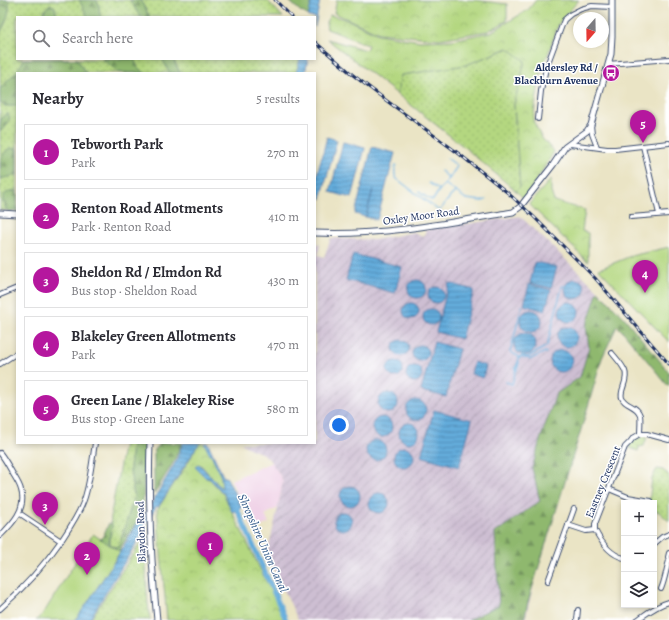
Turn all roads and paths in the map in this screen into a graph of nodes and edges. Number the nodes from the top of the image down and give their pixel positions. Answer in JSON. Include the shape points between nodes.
{"nodes":[{"id":1,"x":612,"y":0,"type":"edge"},
{"id":2,"x":612,"y":7,"type":"junction"},
{"id":3,"x":669,"y":59,"type":"edge"},
{"id":4,"x":608,"y":64,"type":"junction"},
{"id":5,"x":538,"y":119,"type":"dead end"},
{"id":6,"x":591,"y":125,"type":"junction"},
{"id":7,"x":669,"y":143,"type":"edge"},
{"id":8,"x":570,"y":144,"type":"junction"},
{"id":9,"x":643,"y":146,"type":"junction"},
{"id":10,"x":597,"y":147,"type":"junction"},
{"id":11,"x":0,"y":213,"type":"edge"},
{"id":12,"x":16,"y":214,"type":"edge"},
{"id":13,"x":659,"y":214,"type":"junction"},
{"id":14,"x":669,"y":214,"type":"edge"},
{"id":15,"x":631,"y":217,"type":"dead end"},
{"id":16,"x":316,"y":232,"type":"edge"},
{"id":17,"x":16,"y":288,"type":"edge"},
{"id":18,"x":0,"y":295,"type":"edge"},
{"id":19,"x":612,"y":353,"type":"dead end"},
{"id":20,"x":16,"y":355,"type":"edge"},
{"id":21,"x":0,"y":364,"type":"edge"},
{"id":22,"x":640,"y":434,"type":"junction"},
{"id":23,"x":669,"y":440,"type":"edge"},
{"id":24,"x":95,"y":444,"type":"edge"},
{"id":25,"x":150,"y":444,"type":"edge"},
{"id":26,"x":0,"y":453,"type":"edge"},
{"id":27,"x":609,"y":489,"type":"junction"},
{"id":28,"x":645,"y":500,"type":"edge"},
{"id":29,"x":574,"y":509,"type":"dead end"},
{"id":30,"x":19,"y":513,"type":"junction"},
{"id":31,"x":568,"y":525,"type":"junction"},
{"id":32,"x":595,"y":530,"type":"junction"},
{"id":33,"x":669,"y":534,"type":"edge"},
{"id":34,"x":0,"y":536,"type":"edge"},
{"id":35,"x":61,"y":541,"type":"junction"},
{"id":36,"x":657,"y":541,"type":"edge"},
{"id":37,"x":669,"y":553,"type":"edge"},
{"id":38,"x":621,"y":557,"type":"edge"},
{"id":39,"x":669,"y":560,"type":"edge"},
{"id":40,"x":548,"y":580,"type":"dead end"},
{"id":41,"x":661,"y":589,"type":"dead end"},
{"id":42,"x":669,"y":602,"type":"edge"},
{"id":43,"x":0,"y":609,"type":"edge"},
{"id":44,"x":578,"y":610,"type":"dead end"},
{"id":45,"x":157,"y":620,"type":"edge"},
{"id":46,"x":576,"y":620,"type":"edge"},
{"id":47,"x":637,"y":620,"type":"edge"}],
"edges":[{"from":1,"to":2,"type":"street"},
{"from":2,"to":4,"type":"street","via":[[612,47]]},
{"from":2,"to":5,"type":"street","via":[[592,6],[580,9],[564,20],[546,68]]},
{"from":3,"to":4,"type":"street"},
{"from":4,"to":6,"type":"street"},
{"from":6,"to":8,"type":"street","name":"Oxley Moor Road"},
{"from":6,"to":10,"type":"street"},
{"from":7,"to":9,"type":"street"},
{"from":8,"to":10,"type":"street"},
{"from":8,"to":16,"type":"street","name":"Oxley Moor Road","via":[[520,207],[513,212],[389,231]]},
{"from":9,"to":10,"type":"street","via":[[615,149]]},
{"from":9,"to":13,"type":"street"},
{"from":11,"to":12,"type":"street"},
{"from":13,"to":14,"type":"street"},
{"from":13,"to":15,"type":"street"},
{"from":17,"to":18,"type":"street"},
{"from":19,"to":22,"type":"street","via":[[625,371],[622,398],[640,414]]},
{"from":20,"to":21,"type":"street"},
{"from":22,"to":23,"type":"street"},
{"from":22,"to":27,"type":"street","name":"Eastney Crescent","via":[[632,438],[625,447]]},
{"from":24,"to":35,"type":"street","via":[[84,500]]},
{"from":25,"to":45,"type":"street","name":"Blaydon Road","via":[[151,542]]},
{"from":26,"to":30,"type":"street","via":[[21,490],[22,502]]},
{"from":27,"to":28,"type":"street","via":[[628,497]]},
{"from":27,"to":32,"type":"street","name":"Eastney Crescent"},
{"from":29,"to":31,"type":"street"},
{"from":30,"to":34,"type":"street"},
{"from":30,"to":35,"type":"street"},
{"from":31,"to":32,"type":"street","via":[[586,531]]},
{"from":31,"to":40,"type":"street"},
{"from":32,"to":38,"type":"street","name":"Eastney Crescent","via":[[607,547]]},
{"from":33,"to":36,"type":"street"},
{"from":35,"to":43,"type":"street","via":[[38,571]]},
{"from":37,"to":39,"type":"street"},
{"from":39,"to":41,"type":"street"},
{"from":42,"to":47,"type":"street","via":[[647,612]]},
{"from":44,"to":46,"type":"street"}]}
